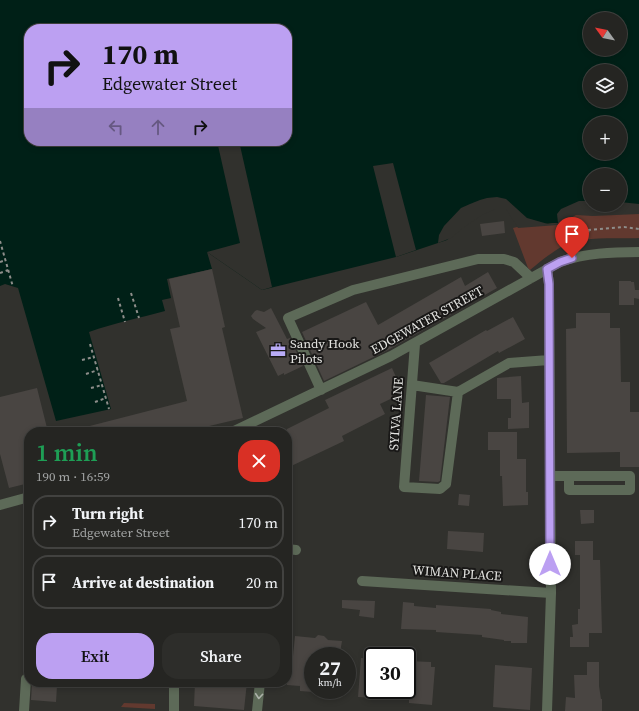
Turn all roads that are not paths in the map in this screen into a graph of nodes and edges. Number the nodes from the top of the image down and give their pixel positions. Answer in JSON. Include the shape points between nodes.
{"nodes":[{"id":1,"x":639,"y":252,"type":"edge"},
{"id":2,"x":547,"y":269,"type":"junction"},
{"id":3,"x":531,"y":278,"type":"junction"},
{"id":4,"x":415,"y":344,"type":"junction"},
{"id":5,"x":549,"y":360,"type":"junction"},
{"id":6,"x":412,"y":385,"type":"junction"},
{"id":7,"x":321,"y":390,"type":"junction"},
{"id":8,"x":458,"y":392,"type":"junction"},
{"id":9,"x":243,"y":427,"type":"edge"},
{"id":10,"x":550,"y":476,"type":"junction"},
{"id":11,"x":569,"y":476,"type":"junction"},
{"id":12,"x":24,"y":498,"type":"edge"},
{"id":13,"x":0,"y":505,"type":"edge"},
{"id":14,"x":362,"y":580,"type":"dead end"},
{"id":15,"x":551,"y":593,"type":"junction"},
{"id":16,"x":26,"y":687,"type":"edge"},
{"id":17,"x":174,"y":687,"type":"edge"},
{"id":18,"x":259,"y":687,"type":"edge"},
{"id":19,"x":24,"y":711,"type":"edge"},
{"id":20,"x":174,"y":711,"type":"edge"},
{"id":21,"x":257,"y":711,"type":"edge"},
{"id":22,"x":547,"y":711,"type":"edge"}],
"edges":[{"from":1,"to":2,"type":"street","name":"EDGEWATER STREET","via":[[611,252],[572,258]]},
{"from":2,"to":3,"type":"street","name":"EDGEWATER STREET"},
{"from":2,"to":5,"type":"street"},
{"from":3,"to":4,"type":"street","name":"EDGEWATER STREET"},
{"from":3,"to":7,"type":"street","via":[[514,262],[504,259],[478,259],[353,290],[288,318]]},
{"from":4,"to":6,"type":"street","name":"SYLVA LANE"},
{"from":4,"to":7,"type":"street","name":"EDGEWATER STREET"},
{"from":5,"to":8,"type":"street","via":[[509,363]]},
{"from":5,"to":10,"type":"street"},
{"from":6,"to":8,"type":"street"},
{"from":6,"to":8,"type":"street","name":"SYLVA LANE","via":[[404,487],[440,489],[446,484]]},
{"from":7,"to":9,"type":"street","name":"EDGEWATER STREET"},
{"from":10,"to":11,"type":"street"},
{"from":10,"to":15,"type":"street"},
{"from":11,"to":11,"type":"street","via":[[630,476],[630,490],[569,490]]},
{"from":12,"to":13,"type":"street"},
{"from":14,"to":15,"type":"street","name":"WIMAN PLACE"},
{"from":15,"to":22,"type":"street"},
{"from":16,"to":19,"type":"street"},
{"from":17,"to":20,"type":"street"},
{"from":18,"to":21,"type":"street","one_way":true}]}
